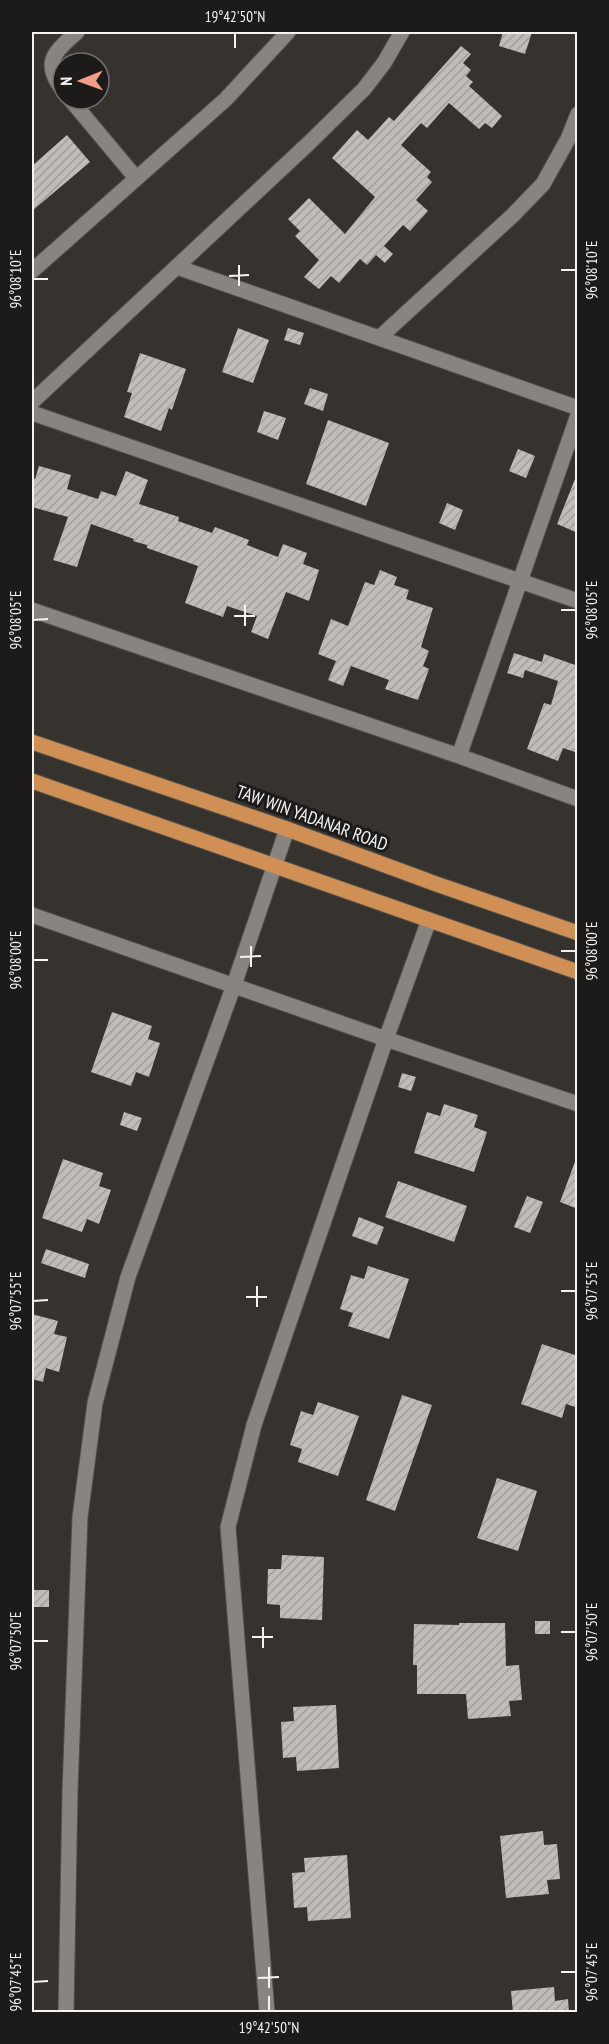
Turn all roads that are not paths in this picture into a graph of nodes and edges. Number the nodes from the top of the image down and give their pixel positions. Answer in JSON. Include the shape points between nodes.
{"nodes":[{"id":1,"x":77,"y":32,"type":"edge"},
{"id":2,"x":288,"y":32,"type":"edge"},
{"id":3,"x":402,"y":32,"type":"edge"},
{"id":4,"x":57,"y":51,"type":"edge"},
{"id":5,"x":80,"y":111,"type":"edge"},
{"id":6,"x":578,"y":114,"type":"edge"},
{"id":7,"x":136,"y":178,"type":"junction"},
{"id":8,"x":34,"y":264,"type":"edge"},
{"id":9,"x":177,"y":267,"type":"junction"},
{"id":10,"x":379,"y":338,"type":"junction"},
{"id":11,"x":32,"y":402,"type":"edge"},
{"id":12,"x":578,"y":408,"type":"edge"},
{"id":13,"x":32,"y":413,"type":"edge"},
{"id":14,"x":578,"y":415,"type":"edge"},
{"id":15,"x":520,"y":580,"type":"junction"},
{"id":16,"x":578,"y":601,"type":"edge"},
{"id":17,"x":32,"y":610,"type":"edge"},
{"id":18,"x":32,"y":742,"type":"edge"},
{"id":19,"x":459,"y":756,"type":"junction"},
{"id":20,"x":32,"y":782,"type":"edge"},
{"id":21,"x":578,"y":799,"type":"edge"},
{"id":22,"x":287,"y":829,"type":"junction"},
{"id":23,"x":274,"y":865,"type":"junction"},
{"id":24,"x":32,"y":915,"type":"edge"},
{"id":25,"x":429,"y":920,"type":"junction"},
{"id":26,"x":578,"y":933,"type":"edge"},
{"id":27,"x":578,"y":972,"type":"edge"},
{"id":28,"x":234,"y":985,"type":"junction"},
{"id":29,"x":386,"y":1039,"type":"junction"},
{"id":30,"x":578,"y":1104,"type":"edge"},
{"id":31,"x":66,"y":2013,"type":"edge"},
{"id":32,"x":267,"y":2013,"type":"edge"}],
"edges":[{"from":1,"to":4,"type":"street"},
{"from":2,"to":7,"type":"street","via":[[226,99]]},
{"from":3,"to":9,"type":"street","via":[[364,89]]},
{"from":5,"to":7,"type":"street"},
{"from":6,"to":10,"type":"street","via":[[543,184]]},
{"from":7,"to":8,"type":"street"},
{"from":9,"to":10,"type":"street"},
{"from":9,"to":11,"type":"street"},
{"from":10,"to":12,"type":"street"},
{"from":13,"to":15,"type":"street"},
{"from":14,"to":15,"type":"street"},
{"from":15,"to":16,"type":"street"},
{"from":15,"to":19,"type":"street"},
{"from":17,"to":19,"type":"street"},
{"from":18,"to":22,"type":"main road","name":"TAW WIN YADANAR ROAD"},
{"from":19,"to":21,"type":"street"},
{"from":20,"to":23,"type":"main road"},
{"from":22,"to":23,"type":"street"},
{"from":22,"to":26,"type":"main road","name":"TAW WIN YADANAR ROAD"},
{"from":23,"to":25,"type":"main road"},
{"from":23,"to":28,"type":"street"},
{"from":24,"to":28,"type":"street"},
{"from":25,"to":27,"type":"main road"},
{"from":25,"to":29,"type":"street"},
{"from":28,"to":29,"type":"street"},
{"from":28,"to":31,"type":"street","via":[[128,1277],[95,1403],[80,1517]]},
{"from":29,"to":30,"type":"street"},
{"from":29,"to":32,"type":"street","via":[[254,1425],[228,1527]]}]}
